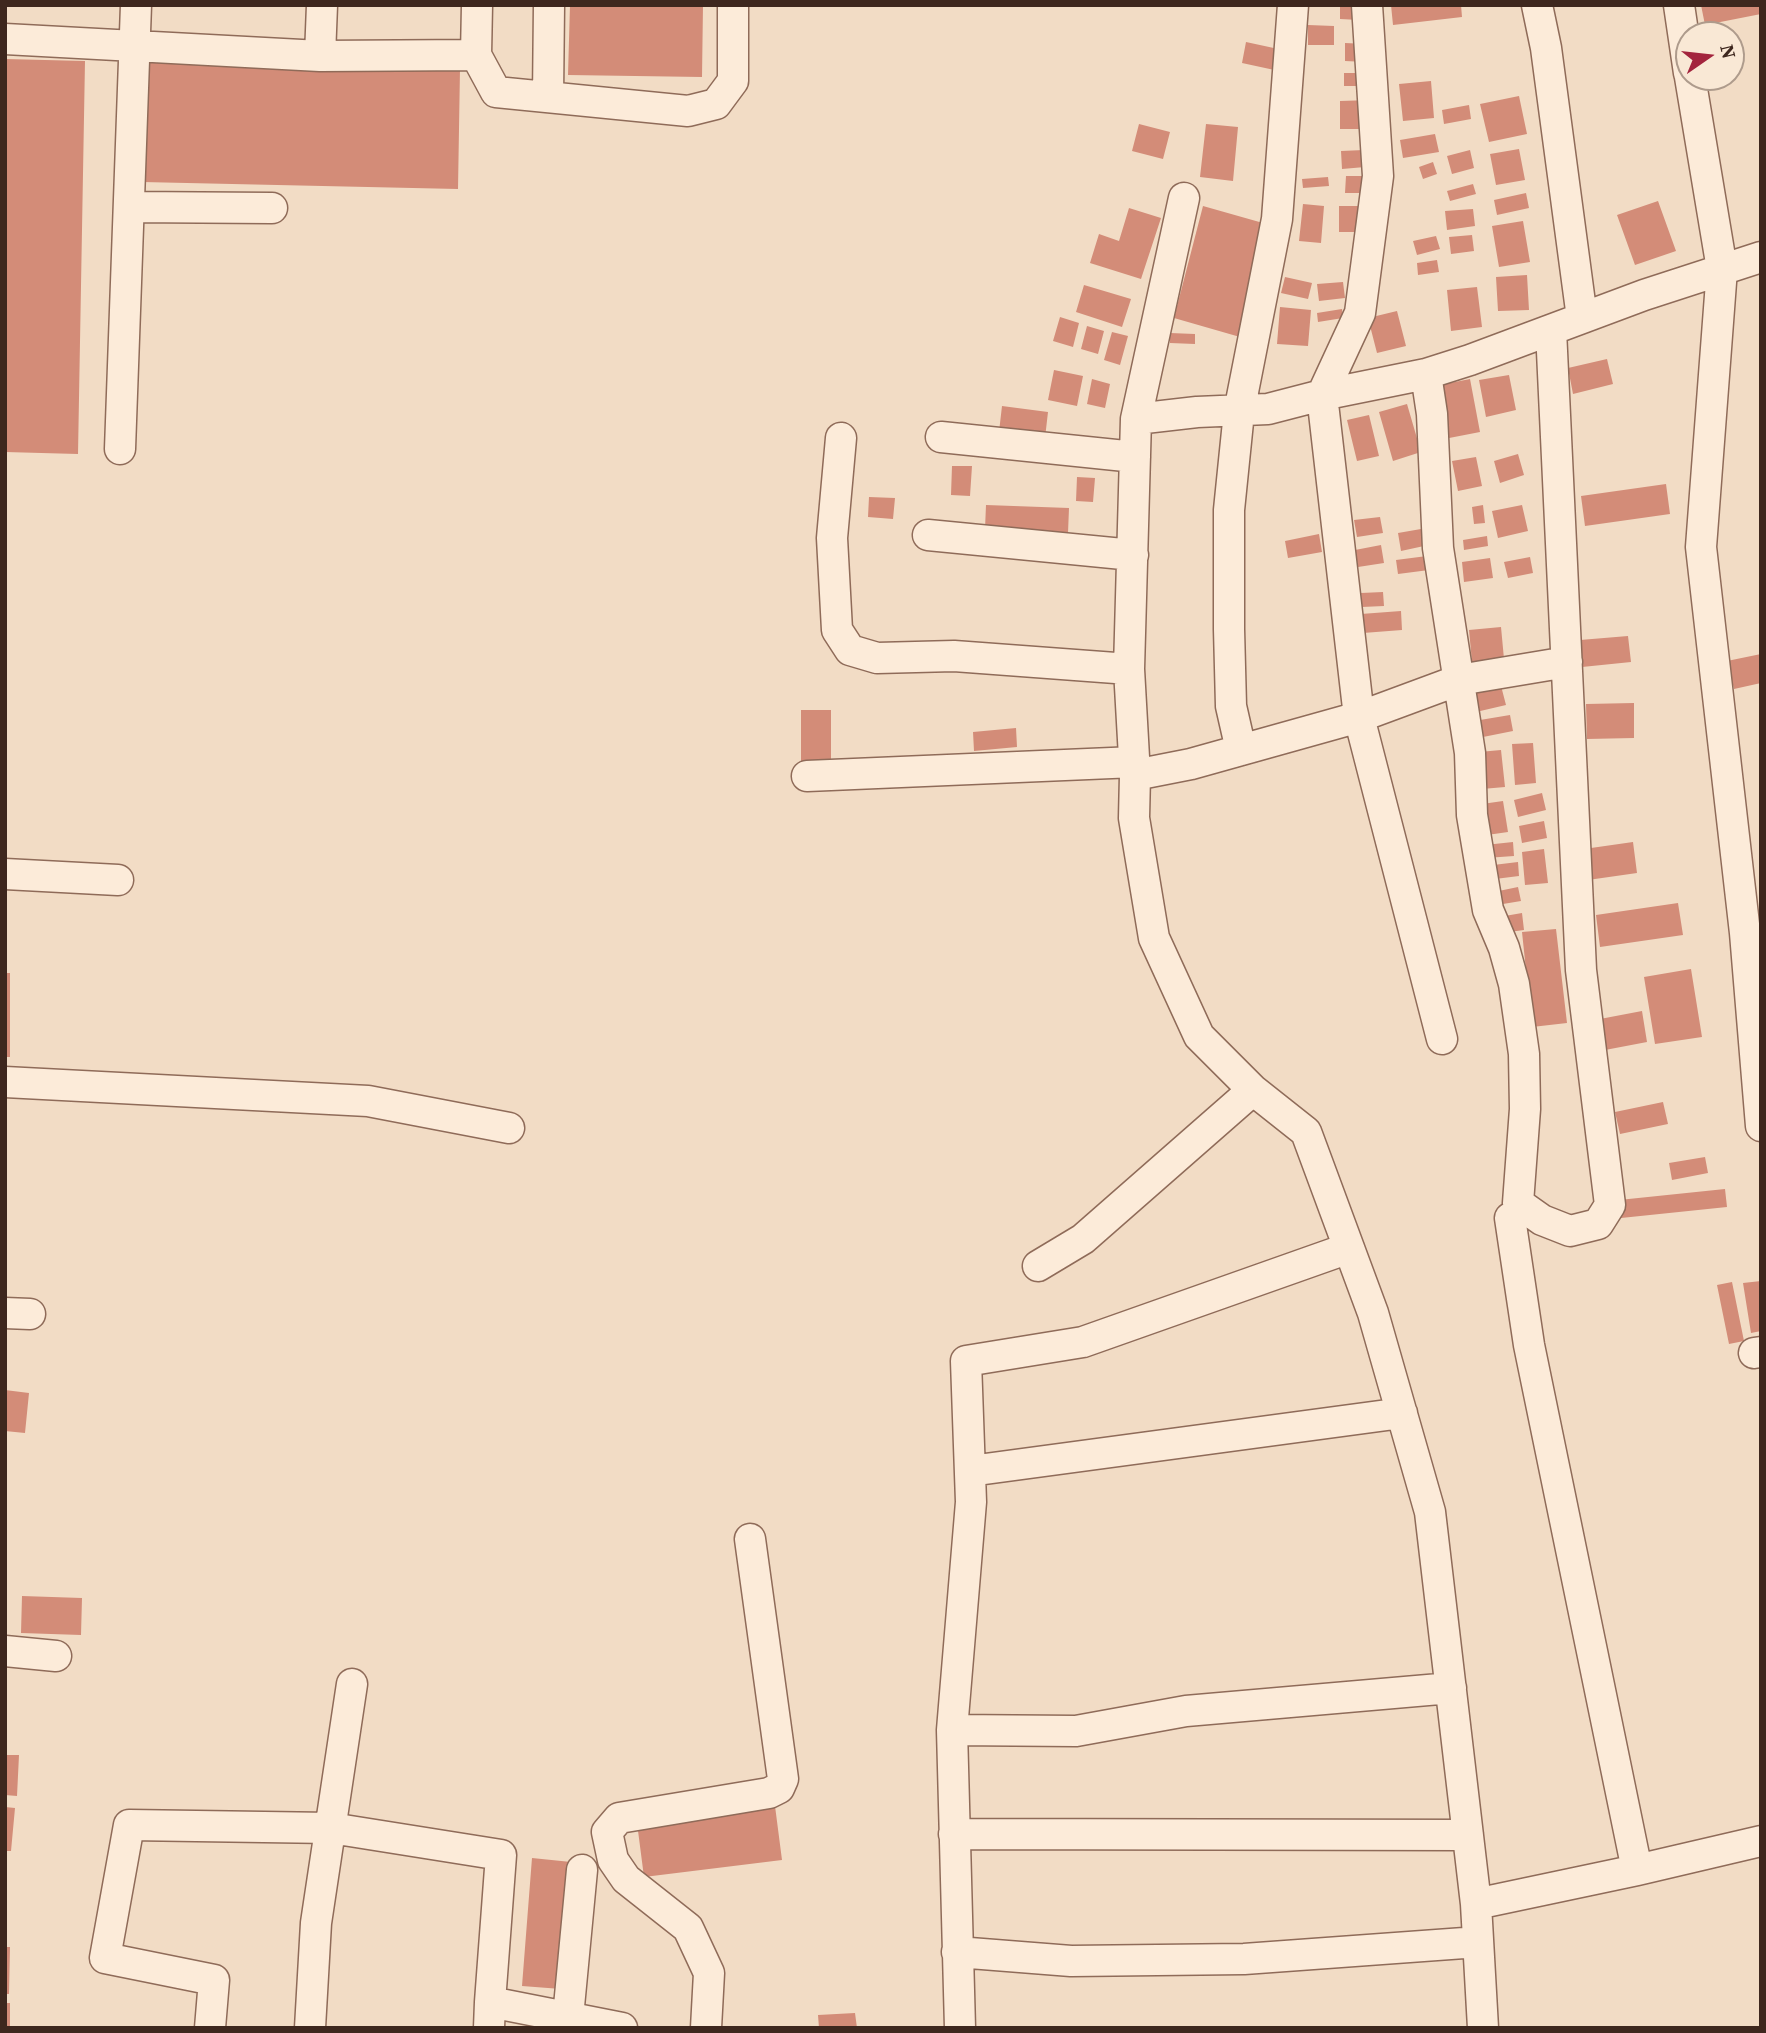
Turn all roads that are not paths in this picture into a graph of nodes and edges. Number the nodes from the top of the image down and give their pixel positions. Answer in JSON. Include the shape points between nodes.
{"nodes":[{"id":1,"x":136,"y":5,"type":"edge"},
{"id":2,"x":322,"y":5,"type":"edge"},
{"id":3,"x":477,"y":5,"type":"edge"},
{"id":4,"x":549,"y":5,"type":"edge"},
{"id":5,"x":733,"y":5,"type":"edge"},
{"id":6,"x":1293,"y":5,"type":"edge"},
{"id":7,"x":1367,"y":5,"type":"edge"},
{"id":8,"x":1537,"y":5,"type":"edge"},
{"id":9,"x":5,"y":39,"type":"edge"},
{"id":10,"x":135,"y":46,"type":"junction"},
{"id":11,"x":320,"y":55,"type":"junction"},
{"id":12,"x":477,"y":55,"type":"junction"},
{"id":13,"x":1692,"y":91,"type":"edge"},
{"id":14,"x":548,"y":97,"type":"junction"},
{"id":15,"x":1184,"y":198,"type":"dead end"},
{"id":16,"x":129,"y":207,"type":"junction"},
{"id":17,"x":272,"y":208,"type":"dead end"},
{"id":18,"x":1761,"y":257,"type":"edge"},
{"id":19,"x":1722,"y":269,"type":"junction"},
{"id":20,"x":1582,"y":318,"type":"junction"},
{"id":21,"x":1551,"y":330,"type":"junction"},
{"id":22,"x":1426,"y":374,"type":"junction"},
{"id":23,"x":1322,"y":395,"type":"junction"},
{"id":24,"x":1239,"y":412,"type":"junction"},
{"id":25,"x":1136,"y":419,"type":"junction"},
{"id":26,"x":941,"y":437,"type":"dead end"},
{"id":27,"x":841,"y":438,"type":"dead end"},
{"id":28,"x":120,"y":449,"type":"dead end"},
{"id":29,"x":1135,"y":457,"type":"junction"},
{"id":30,"x":928,"y":535,"type":"dead end"},
{"id":31,"x":1133,"y":555,"type":"junction"},
{"id":32,"x":1567,"y":662,"type":"junction"},
{"id":33,"x":1129,"y":668,"type":"junction"},
{"id":34,"x":1459,"y":680,"type":"junction"},
{"id":35,"x":1359,"y":717,"type":"junction"},
{"id":36,"x":1241,"y":750,"type":"junction"},
{"id":37,"x":1135,"y":769,"type":"junction"},
{"id":38,"x":807,"y":776,"type":"dead end"},
{"id":39,"x":5,"y":874,"type":"edge"},
{"id":40,"x":118,"y":880,"type":"dead end"},
{"id":41,"x":1442,"y":1039,"type":"dead end"},
{"id":42,"x":5,"y":1082,"type":"edge"},
{"id":43,"x":1253,"y":1090,"type":"junction"},
{"id":44,"x":1761,"y":1126,"type":"edge"},
{"id":45,"x":509,"y":1128,"type":"dead end"},
{"id":46,"x":1510,"y":1218,"type":"dead end"},
{"id":47,"x":1349,"y":1248,"type":"junction"},
{"id":48,"x":1038,"y":1266,"type":"dead end"},
{"id":49,"x":1402,"y":1413,"type":"junction"},
{"id":50,"x":970,"y":1471,"type":"junction"},
{"id":51,"x":750,"y":1539,"type":"dead end"},
{"id":52,"x":5,"y":1651,"type":"edge"},
{"id":53,"x":57,"y":1656,"type":"dead end"},
{"id":54,"x":352,"y":1684,"type":"dead end"},
{"id":55,"x":1451,"y":1688,"type":"junction"},
{"id":56,"x":952,"y":1730,"type":"junction"},
{"id":57,"x":331,"y":1828,"type":"junction"},
{"id":58,"x":954,"y":1834,"type":"junction"},
{"id":59,"x":1468,"y":1835,"type":"junction"},
{"id":60,"x":1761,"y":1840,"type":"edge"},
{"id":61,"x":582,"y":1870,"type":"dead end"},
{"id":62,"x":1637,"y":1870,"type":"junction"},
{"id":63,"x":1476,"y":1904,"type":"junction"},
{"id":64,"x":1478,"y":1942,"type":"junction"},
{"id":65,"x":957,"y":1952,"type":"junction"},
{"id":66,"x":490,"y":2015,"type":"edge"},
{"id":67,"x":568,"y":2017,"type":"junction"},
{"id":68,"x":210,"y":2028,"type":"edge"},
{"id":69,"x":310,"y":2028,"type":"edge"},
{"id":70,"x":622,"y":2028,"type":"edge"},
{"id":71,"x":706,"y":2028,"type":"edge"},
{"id":72,"x":960,"y":2028,"type":"edge"},
{"id":73,"x":1483,"y":2028,"type":"edge"}],
"edges":[{"from":1,"to":10,"type":"street"},
{"from":2,"to":11,"type":"street"},
{"from":3,"to":12,"type":"street"},
{"from":4,"to":14,"type":"street"},
{"from":5,"to":14,"type":"street","via":[[733,80],[716,104],[688,111]]},
{"from":6,"to":24,"type":"street","via":[[1277,219]]},
{"from":7,"to":23,"type":"street","via":[[1378,176],[1360,313]]},
{"from":8,"to":20,"type":"street"},
{"from":9,"to":10,"type":"street"},
{"from":10,"to":11,"type":"street"},
{"from":10,"to":16,"type":"street"},
{"from":11,"to":12,"type":"street"},
{"from":12,"to":14,"type":"street","via":[[496,92]]},
{"from":13,"to":19,"type":"street"},
{"from":15,"to":25,"type":"street"},
{"from":16,"to":17,"type":"street"},
{"from":16,"to":28,"type":"street"},
{"from":18,"to":19,"type":"street"},
{"from":19,"to":20,"type":"street"},
{"from":19,"to":44,"type":"street","via":[[1701,547],[1745,933]]},
{"from":20,"to":21,"type":"street"},
{"from":21,"to":22,"type":"street"},
{"from":21,"to":32,"type":"street"},
{"from":22,"to":23,"type":"street"},
{"from":22,"to":34,"type":"street","via":[[1438,548]]},
{"from":23,"to":24,"type":"street","via":[[1268,410]]},
{"from":23,"to":35,"type":"street"},
{"from":24,"to":25,"type":"street"},
{"from":24,"to":36,"type":"street","via":[[1229,510],[1228,629],[1231,706]]},
{"from":25,"to":29,"type":"street"},
{"from":26,"to":29,"type":"street"},
{"from":27,"to":33,"type":"street","via":[[832,538],[837,630],[850,650],[877,658],[954,656]]},
{"from":29,"to":31,"type":"street"},
{"from":30,"to":31,"type":"street"},
{"from":31,"to":33,"type":"street"},
{"from":32,"to":34,"type":"street"},
{"from":32,"to":34,"type":"street","via":[[1581,970],[1610,1205],[1598,1224],[1570,1231],[1542,1220],[1518,1203],[1524,1054],[1514,984],[1488,910],[1472,815],[1470,753]]},
{"from":33,"to":37,"type":"street"},
{"from":34,"to":35,"type":"street"},
{"from":35,"to":36,"type":"street"},
{"from":35,"to":41,"type":"street"},
{"from":36,"to":37,"type":"street","via":[[1191,764]]},
{"from":37,"to":38,"type":"street"},
{"from":37,"to":43,"type":"street","via":[[1133,818],[1154,938],[1199,1036]]},
{"from":39,"to":40,"type":"street"},
{"from":42,"to":45,"type":"street","via":[[368,1101]]},
{"from":43,"to":47,"type":"street","via":[[1306,1132]]},
{"from":43,"to":48,"type":"street","via":[[1083,1239]]},
{"from":46,"to":62,"type":"street","via":[[1529,1345]]},
{"from":47,"to":49,"type":"street"},
{"from":47,"to":50,"type":"street","via":[[1083,1342],[965,1361]]},
{"from":49,"to":50,"type":"street"},
{"from":49,"to":55,"type":"street","via":[[1430,1512]]},
{"from":50,"to":56,"type":"street"},
{"from":51,"to":71,"type":"street","via":[[783,1779],[779,1788],[620,1818],[607,1832],[613,1860],[626,1879],[688,1928],[709,1973]]},
{"from":52,"to":53,"type":"street"},
{"from":54,"to":57,"type":"street"},
{"from":55,"to":56,"type":"street","via":[[1186,1711],[1076,1731]]},
{"from":55,"to":59,"type":"street"},
{"from":56,"to":58,"type":"street"},
{"from":57,"to":66,"type":"street","via":[[501,1855]]},
{"from":57,"to":68,"type":"street","via":[[129,1825],[105,1958],[214,1980]]},
{"from":57,"to":69,"type":"street","via":[[316,1923]]},
{"from":58,"to":59,"type":"street"},
{"from":58,"to":65,"type":"street"},
{"from":59,"to":63,"type":"street"},
{"from":60,"to":62,"type":"street"},
{"from":61,"to":67,"type":"street"},
{"from":62,"to":63,"type":"street"},
{"from":63,"to":64,"type":"street"},
{"from":64,"to":65,"type":"street","via":[[1244,1959],[1071,1961]]},
{"from":64,"to":73,"type":"street"},
{"from":65,"to":72,"type":"street"},
{"from":66,"to":67,"type":"street"},
{"from":67,"to":70,"type":"street"}]}
